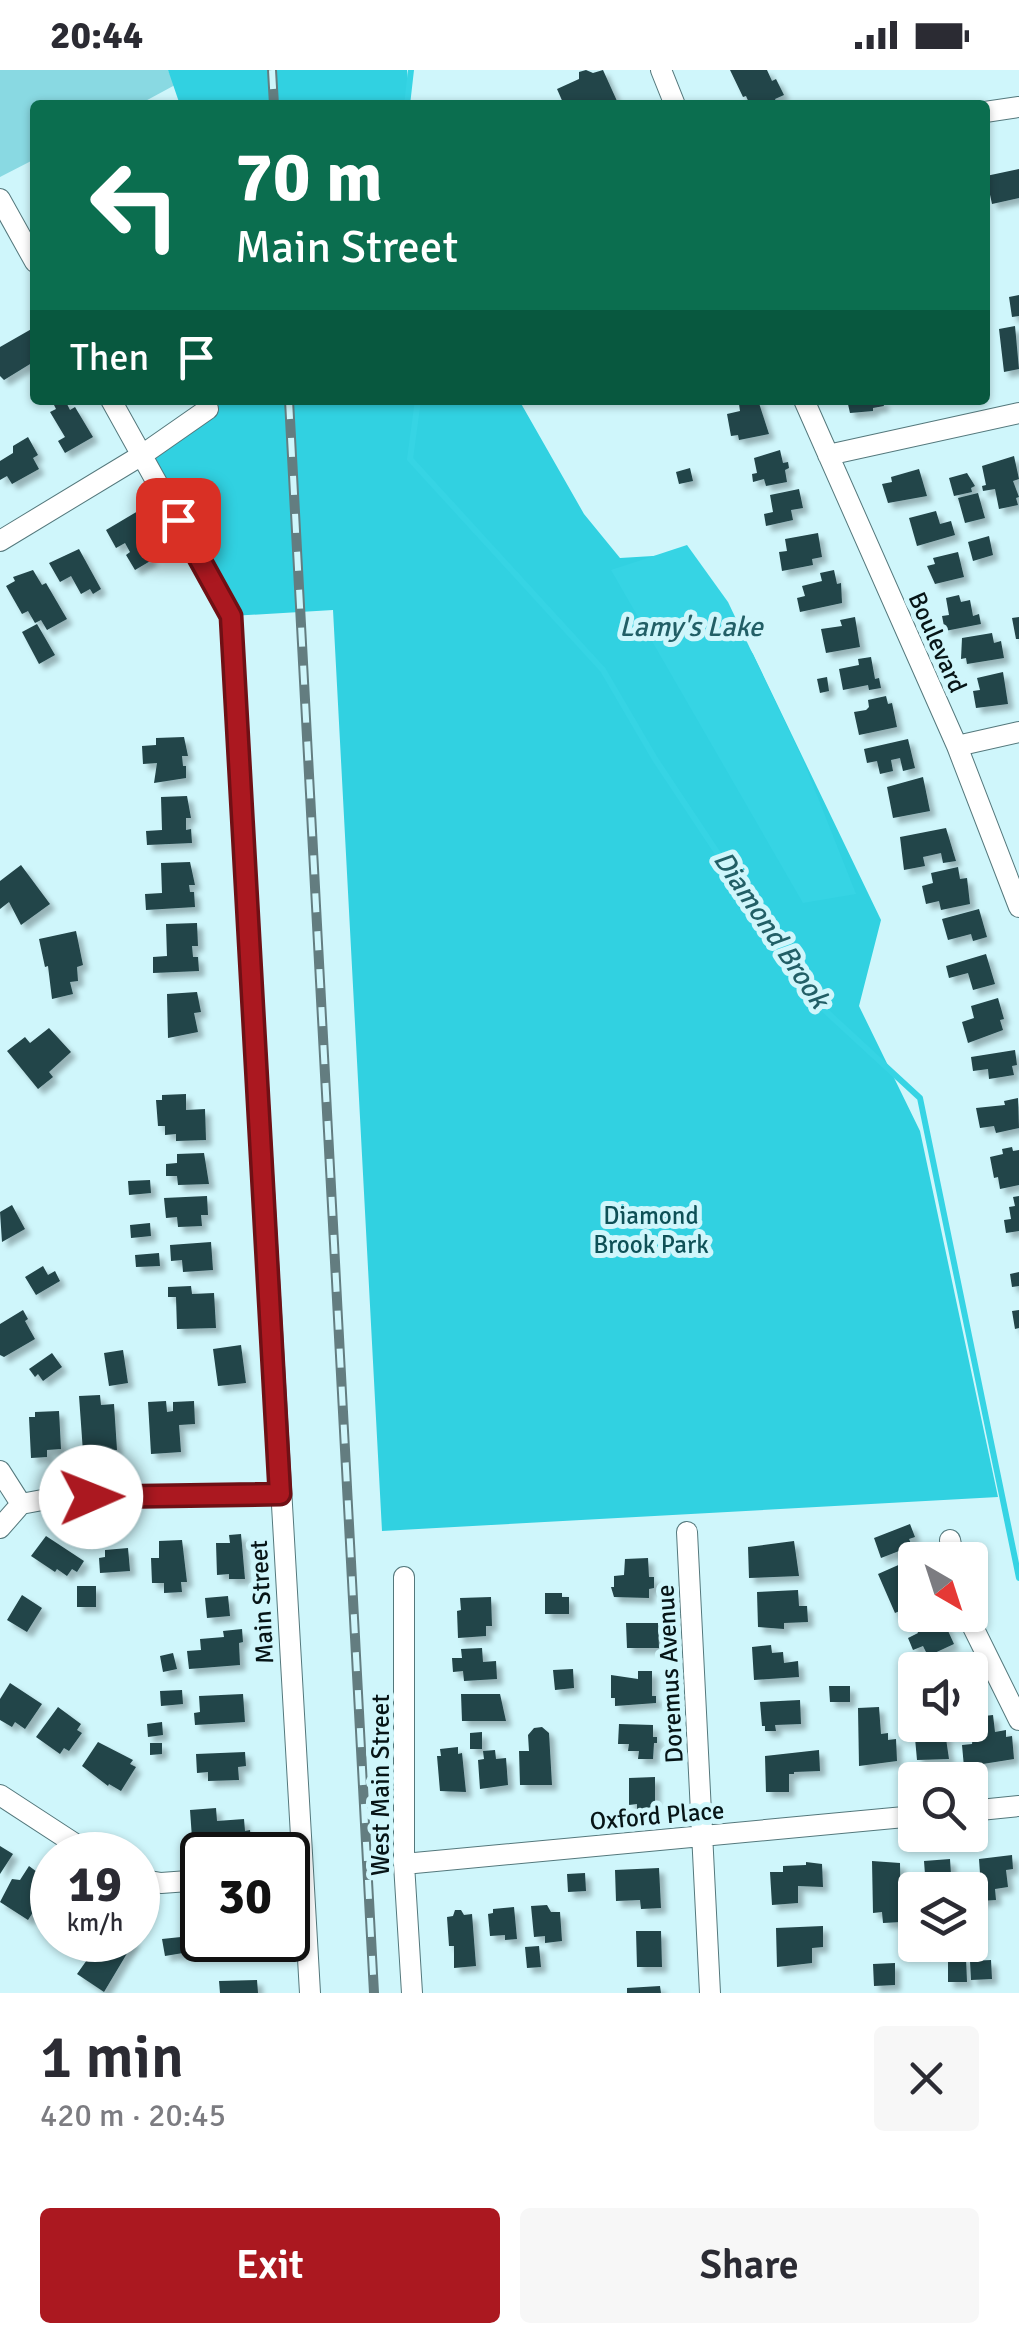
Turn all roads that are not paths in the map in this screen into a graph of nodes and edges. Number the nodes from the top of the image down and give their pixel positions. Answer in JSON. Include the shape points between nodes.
{"nodes":[{"id":1,"x":660,"y":70,"type":"edge"},
{"id":2,"x":673,"y":100,"type":"edge"},
{"id":3,"x":1019,"y":107,"type":"edge"},
{"id":4,"x":990,"y":111,"type":"edge"},
{"id":5,"x":0,"y":199,"type":"edge"},
{"id":6,"x":30,"y":253,"type":"edge"},
{"id":7,"x":114,"y":405,"type":"edge"},
{"id":8,"x":806,"y":405,"type":"edge"},
{"id":9,"x":208,"y":409,"type":"dead end"},
{"id":10,"x":1019,"y":413,"type":"edge"},
{"id":11,"x":828,"y":455,"type":"junction"},
{"id":12,"x":142,"y":456,"type":"junction"},
{"id":13,"x":0,"y":540,"type":"edge"},
{"id":14,"x":1019,"y":732,"type":"edge"},
{"id":15,"x":957,"y":746,"type":"junction"},
{"id":16,"x":1019,"y":907,"type":"edge"},
{"id":17,"x":0,"y":1471,"type":"edge"},
{"id":18,"x":280,"y":1494,"type":"junction"},
{"id":19,"x":21,"y":1504,"type":"junction"},
{"id":20,"x":0,"y":1528,"type":"edge"},
{"id":21,"x":686,"y":1532,"type":"dead end"},
{"id":22,"x":404,"y":1577,"type":"dead end"},
{"id":23,"x":975,"y":1632,"type":"edge"},
{"id":24,"x":1019,"y":1720,"type":"edge"},
{"id":25,"x":0,"y":1795,"type":"edge"},
{"id":26,"x":1019,"y":1806,"type":"edge"},
{"id":27,"x":988,"y":1809,"type":"edge"},
{"id":28,"x":898,"y":1818,"type":"edge"},
{"id":29,"x":57,"y":1832,"type":"edge"},
{"id":30,"x":292,"y":1832,"type":"edge"},
{"id":31,"x":702,"y":1836,"type":"junction"},
{"id":32,"x":404,"y":1864,"type":"junction"},
{"id":33,"x":306,"y":1962,"type":"edge"},
{"id":34,"x":310,"y":1993,"type":"edge"},
{"id":35,"x":412,"y":1993,"type":"edge"},
{"id":36,"x":710,"y":1993,"type":"edge"}],
"edges":[{"from":1,"to":2,"type":"street"},
{"from":3,"to":4,"type":"street"},
{"from":5,"to":6,"type":"street"},
{"from":7,"to":12,"type":"street","name":"Main Street"},
{"from":8,"to":11,"type":"street","name":"Boulevard"},
{"from":9,"to":12,"type":"street"},
{"from":10,"to":11,"type":"street"},
{"from":11,"to":15,"type":"street","name":"Boulevard"},
{"from":12,"to":13,"type":"street"},
{"from":12,"to":18,"type":"street","name":"Main Street","via":[[231,616]]},
{"from":14,"to":15,"type":"street"},
{"from":15,"to":16,"type":"street","name":"Boulevard"},
{"from":17,"to":19,"type":"street"},
{"from":18,"to":19,"type":"street"},
{"from":18,"to":30,"type":"street","name":"Main Street"},
{"from":19,"to":20,"type":"street"},
{"from":21,"to":31,"type":"street","name":"Doremus Avenue"},
{"from":22,"to":32,"type":"street","name":"West Main Street"},
{"from":23,"to":24,"type":"street"},
{"from":25,"to":29,"type":"street"},
{"from":26,"to":27,"type":"street"},
{"from":28,"to":31,"type":"street","name":"Oxford Place"},
{"from":31,"to":32,"type":"street","name":"Oxford Place"},
{"from":31,"to":36,"type":"street","name":"Doremus Avenue"},
{"from":32,"to":35,"type":"street","name":"West Main Street"},
{"from":33,"to":34,"type":"street","name":"Main Street"}]}
